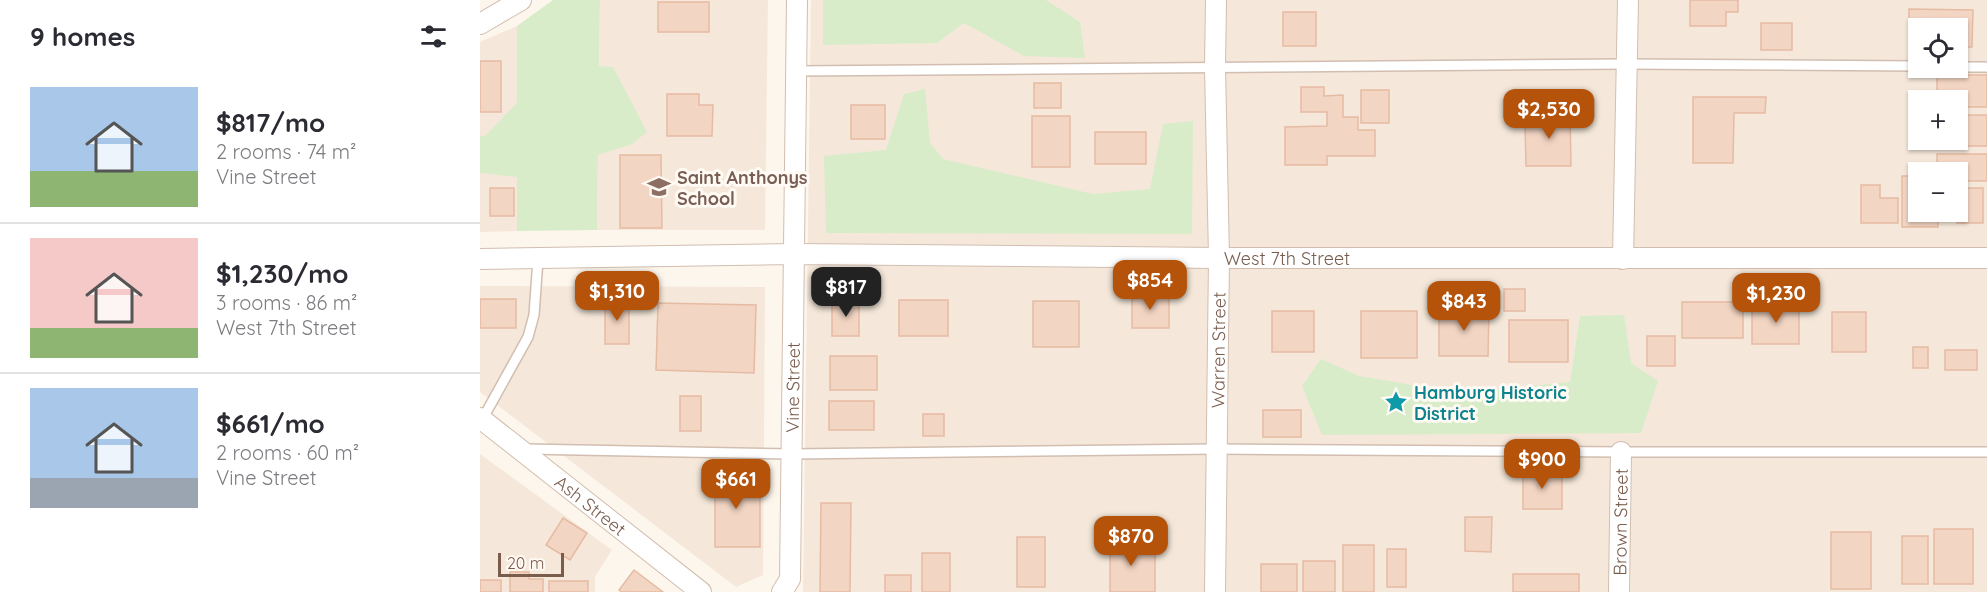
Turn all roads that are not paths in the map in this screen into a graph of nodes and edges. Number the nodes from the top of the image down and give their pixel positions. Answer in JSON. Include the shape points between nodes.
{"nodes":[{"id":1,"x":521,"y":0,"type":"edge"},
{"id":2,"x":797,"y":0,"type":"edge"},
{"id":3,"x":1216,"y":0,"type":"edge"},
{"id":4,"x":1628,"y":0,"type":"edge"},
{"id":5,"x":480,"y":24,"type":"edge"},
{"id":6,"x":1626,"y":64,"type":"junction"},
{"id":7,"x":1908,"y":66,"type":"edge"},
{"id":8,"x":1215,"y":67,"type":"junction"},
{"id":9,"x":1968,"y":67,"type":"edge"},
{"id":10,"x":1987,"y":67,"type":"edge"},
{"id":11,"x":796,"y":71,"type":"junction"},
{"id":12,"x":794,"y":254,"type":"junction"},
{"id":13,"x":480,"y":258,"type":"edge"},
{"id":14,"x":1219,"y":258,"type":"junction"},
{"id":15,"x":1987,"y":258,"type":"edge"},
{"id":16,"x":538,"y":259,"type":"junction"},
{"id":17,"x":1623,"y":259,"type":"junction"},
{"id":18,"x":481,"y":419,"type":"edge"},
{"id":19,"x":521,"y":449,"type":"junction"},
{"id":20,"x":1217,"y":449,"type":"junction"},
{"id":21,"x":1621,"y":452,"type":"junction"},
{"id":22,"x":1987,"y":452,"type":"edge"},
{"id":23,"x":792,"y":454,"type":"junction"},
{"id":24,"x":701,"y":592,"type":"edge"},
{"id":25,"x":782,"y":592,"type":"edge"},
{"id":26,"x":1215,"y":592,"type":"edge"},
{"id":27,"x":1619,"y":592,"type":"edge"}],
"edges":[{"from":1,"to":5,"type":"street"},
{"from":2,"to":11,"type":"street","name":"Vine Street"},
{"from":3,"to":8,"type":"street","name":"Warren Street"},
{"from":4,"to":6,"type":"street"},
{"from":6,"to":7,"type":"lane"},
{"from":6,"to":8,"type":"lane"},
{"from":6,"to":17,"type":"street"},
{"from":8,"to":11,"type":"lane"},
{"from":8,"to":14,"type":"street","name":"Warren Street"},
{"from":9,"to":10,"type":"lane"},
{"from":11,"to":12,"type":"street","name":"Vine Street"},
{"from":12,"to":14,"type":"street","name":"West 7th Street"},
{"from":12,"to":16,"type":"street","name":"West 7th Street"},
{"from":12,"to":23,"type":"street","name":"Vine Street"},
{"from":13,"to":16,"type":"street","name":"West 7th Street"},
{"from":14,"to":17,"type":"street","name":"West 7th Street"},
{"from":14,"to":20,"type":"street","name":"Warren Street"},
{"from":15,"to":17,"type":"street","name":"West 7th Street"},
{"from":16,"to":18,"type":"lane","via":[[534,315],[528,337]]},
{"from":18,"to":19,"type":"street","name":"Ash Street"},
{"from":19,"to":23,"type":"lane"},
{"from":19,"to":24,"type":"street","name":"Ash Street"},
{"from":20,"to":21,"type":"lane"},
{"from":20,"to":23,"type":"lane"},
{"from":20,"to":26,"type":"street","name":"Warren Street"},
{"from":21,"to":22,"type":"lane"},
{"from":21,"to":27,"type":"street","name":"Brown Street"},
{"from":23,"to":25,"type":"street","name":"Vine Street","via":[[790,579]]}]}
